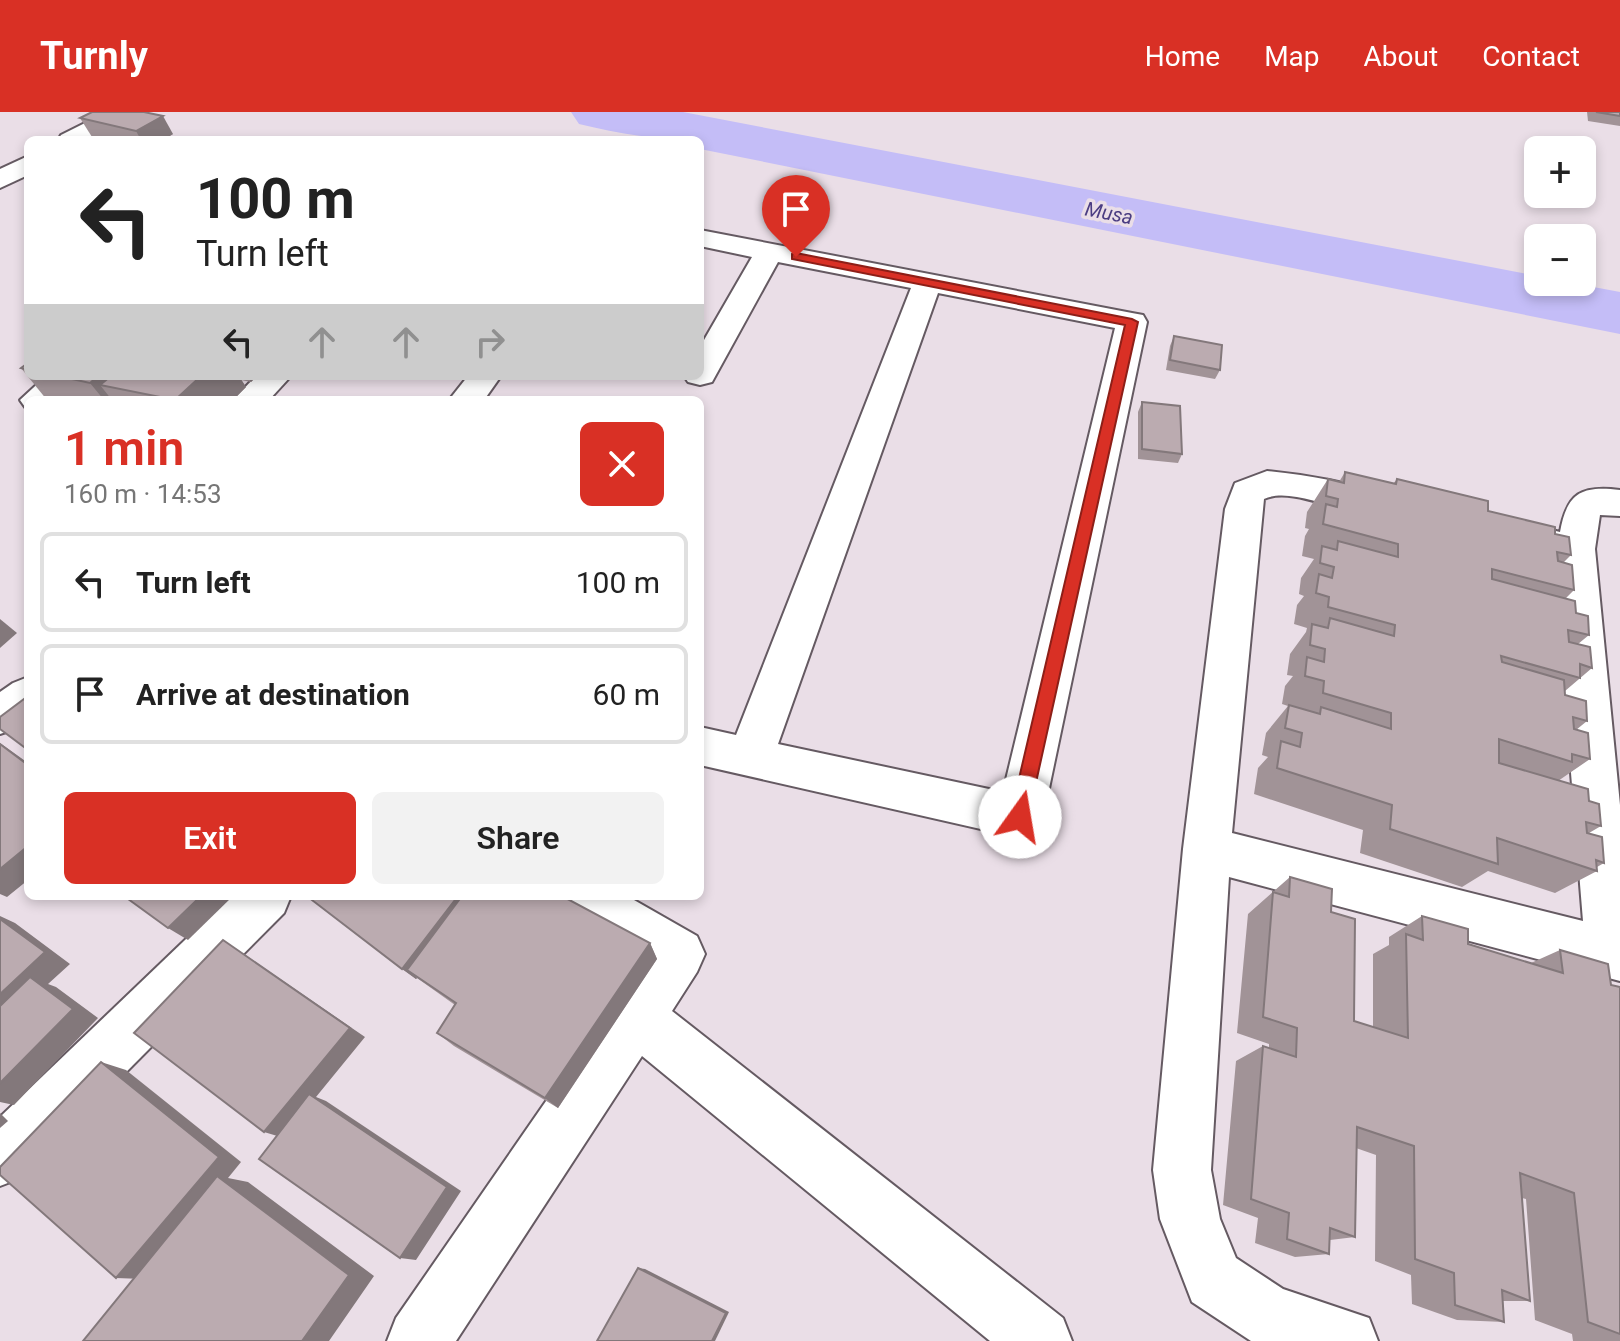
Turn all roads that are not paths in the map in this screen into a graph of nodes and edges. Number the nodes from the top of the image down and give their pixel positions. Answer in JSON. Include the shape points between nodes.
{"nodes":[{"id":1,"x":105,"y":120,"type":"edge"},
{"id":2,"x":77,"y":136,"type":"edge"},
{"id":3,"x":24,"y":166,"type":"edge"},
{"id":4,"x":0,"y":180,"type":"edge"},
{"id":5,"x":704,"y":239,"type":"edge"},
{"id":6,"x":770,"y":251,"type":"junction"},
{"id":7,"x":927,"y":284,"type":"junction"},
{"id":8,"x":704,"y":368,"type":"edge"},
{"id":9,"x":61,"y":380,"type":"edge"},
{"id":10,"x":271,"y":380,"type":"edge"},
{"id":11,"x":482,"y":380,"type":"edge"},
{"id":12,"x":42,"y":396,"type":"edge"},
{"id":13,"x":254,"y":396,"type":"edge"},
{"id":14,"x":469,"y":396,"type":"edge"},
{"id":15,"x":1620,"y":503,"type":"edge"},
{"id":16,"x":1425,"y":515,"type":"edge"},
{"id":17,"x":1470,"y":525,"type":"edge"},
{"id":18,"x":1576,"y":549,"type":"junction"},
{"id":19,"x":1602,"y":679,"type":"edge"},
{"id":20,"x":24,"y":698,"type":"edge"},
{"id":21,"x":0,"y":716,"type":"edge"},
{"id":22,"x":704,"y":747,"type":"edge"},
{"id":23,"x":750,"y":758,"type":"junction"},
{"id":24,"x":1207,"y":849,"type":"junction"},
{"id":25,"x":262,"y":900,"type":"edge"},
{"id":26,"x":588,"y":900,"type":"edge"},
{"id":27,"x":1615,"y":955,"type":"edge"},
{"id":28,"x":636,"y":1016,"type":"junction"},
{"id":29,"x":0,"y":1157,"type":"edge"},
{"id":30,"x":419,"y":1341,"type":"edge"},
{"id":31,"x":1040,"y":1341,"type":"edge"},
{"id":32,"x":1346,"y":1341,"type":"edge"}],
"edges":[{"from":1,"to":2,"type":"street"},
{"from":3,"to":4,"type":"street"},
{"from":5,"to":6,"type":"street"},
{"from":6,"to":7,"type":"street"},
{"from":6,"to":8,"type":"street"},
{"from":7,"to":23,"type":"street"},
{"from":7,"to":23,"type":"street","via":[[1132,322],[1020,817]]},
{"from":9,"to":12,"type":"street"},
{"from":10,"to":13,"type":"street"},
{"from":11,"to":14,"type":"street"},
{"from":15,"to":18,"type":"street","via":[[1599,500],[1583,508]]},
{"from":16,"to":24,"type":"street","via":[[1304,487],[1267,483],[1248,492]]},
{"from":17,"to":18,"type":"street"},
{"from":18,"to":19,"type":"street"},
{"from":19,"to":27,"type":"street"},
{"from":20,"to":21,"type":"street"},
{"from":22,"to":23,"type":"street"},
{"from":24,"to":27,"type":"street"},
{"from":24,"to":32,"type":"street","via":[[1182,1170],[1190,1219],[1214,1280],[1267,1316]]},
{"from":25,"to":29,"type":"street"},
{"from":26,"to":28,"type":"street","via":[[679,954]]},
{"from":28,"to":30,"type":"street"},
{"from":28,"to":31,"type":"street"}]}
